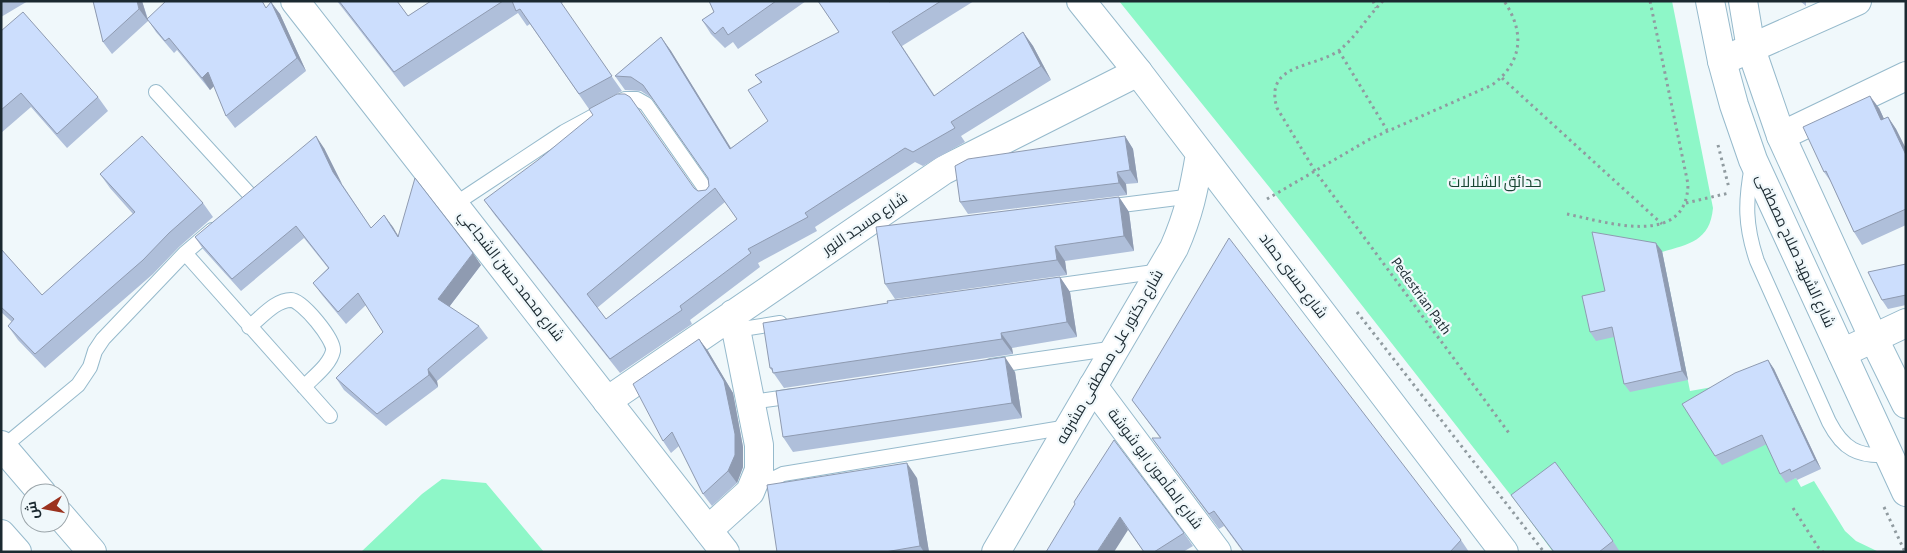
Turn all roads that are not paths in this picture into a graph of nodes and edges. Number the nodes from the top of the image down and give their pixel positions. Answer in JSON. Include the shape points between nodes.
{"nodes":[{"id":1,"x":296,"y":1,"type":"edge"},
{"id":2,"x":1081,"y":1,"type":"edge"},
{"id":3,"x":1710,"y":1,"type":"edge"},
{"id":4,"x":1743,"y":1,"type":"edge"},
{"id":5,"x":1857,"y":1,"type":"edge"},
{"id":6,"x":1751,"y":48,"type":"junction"},
{"id":7,"x":1722,"y":61,"type":"junction"},
{"id":8,"x":1138,"y":72,"type":"junction"},
{"id":9,"x":1906,"y":76,"type":"edge"},
{"id":10,"x":156,"y":92,"type":"dead end"},
{"id":11,"x":1781,"y":136,"type":"junction"},
{"id":12,"x":1200,"y":154,"type":"junction"},
{"id":13,"x":1753,"y":160,"type":"junction"},
{"id":14,"x":251,"y":196,"type":"edge"},
{"id":15,"x":1193,"y":196,"type":"junction"},
{"id":16,"x":712,"y":197,"type":"edge"},
{"id":17,"x":455,"y":204,"type":"junction"},
{"id":18,"x":1096,"y":208,"type":"edge"},
{"id":19,"x":222,"y":222,"type":"edge"},
{"id":20,"x":874,"y":234,"type":"dead end"},
{"id":21,"x":845,"y":237,"type":"junction"},
{"id":22,"x":185,"y":253,"type":"junction"},
{"id":23,"x":1161,"y":271,"type":"junction"},
{"id":24,"x":1033,"y":289,"type":"edge"},
{"id":25,"x":796,"y":321,"type":"edge"},
{"id":26,"x":735,"y":322,"type":"junction"},
{"id":27,"x":1906,"y":323,"type":"edge"},
{"id":28,"x":249,"y":327,"type":"junction"},
{"id":29,"x":1873,"y":338,"type":"junction"},
{"id":30,"x":1116,"y":348,"type":"junction"},
{"id":31,"x":1842,"y":353,"type":"junction"},
{"id":32,"x":978,"y":368,"type":"edge"},
{"id":33,"x":1093,"y":386,"type":"junction"},
{"id":34,"x":304,"y":387,"type":"junction"},
{"id":35,"x":810,"y":394,"type":"edge"},
{"id":36,"x":607,"y":401,"type":"junction"},
{"id":37,"x":750,"y":402,"type":"junction"},
{"id":38,"x":1906,"y":404,"type":"edge"},
{"id":39,"x":330,"y":416,"type":"dead end"},
{"id":40,"x":1069,"y":427,"type":"junction"},
{"id":41,"x":2,"y":446,"type":"edge"},
{"id":42,"x":1888,"y":455,"type":"junction"},
{"id":43,"x":759,"y":470,"type":"junction"},
{"id":44,"x":33,"y":483,"type":"edge"},
{"id":45,"x":1906,"y":492,"type":"edge"},
{"id":46,"x":70,"y":527,"type":"edge"},
{"id":47,"x":708,"y":530,"type":"junction"},
{"id":48,"x":1,"y":534,"type":"edge"},
{"id":49,"x":17,"y":552,"type":"edge"},
{"id":50,"x":92,"y":552,"type":"edge"},
{"id":51,"x":725,"y":552,"type":"edge"},
{"id":52,"x":996,"y":552,"type":"edge"},
{"id":53,"x":1217,"y":552,"type":"edge"},
{"id":54,"x":1504,"y":552,"type":"edge"}],
"edges":[{"from":1,"to":17,"type":"main road","name":"شارع محمد حسن الشجاعي"},
{"from":2,"to":8,"type":"main road","name":"شارع حسنى حماد"},
{"from":3,"to":7,"type":"main road","name":"شارع الشهيد صلاح مصطفى"},
{"from":4,"to":6,"type":"main road"},
{"from":5,"to":6,"type":"main road"},
{"from":6,"to":7,"type":"main road"},
{"from":6,"to":11,"type":"main road"},
{"from":7,"to":13,"type":"main road","name":"شارع الشهيد صلاح مصطفى"},
{"from":8,"to":12,"type":"main road","name":"شارع حسنى حماد"},
{"from":8,"to":21,"type":"main road","name":"شارع مسجد النور","via":[[944,170]]},
{"from":9,"to":11,"type":"main road"},
{"from":10,"to":14,"type":"lane"},
{"from":11,"to":29,"type":"main road"},
{"from":12,"to":15,"type":"main road","name":"شارع دكتور على مصطفى مشرفه"},
{"from":12,"to":54,"type":"main road","name":"شارع حسنى حماد"},
{"from":13,"to":31,"type":"main road","name":"شارع الشهيد صلاح مصطفى"},
{"from":13,"to":42,"type":"lane","via":[[1746,198],[1750,241],[1829,422],[1841,440],[1858,452]]},
{"from":15,"to":18,"type":"lane"},
{"from":15,"to":23,"type":"main road","name":"شارع دكتور على مصطفى مشرفه","via":[[1178,239]]},
{"from":16,"to":17,"type":"lane","via":[[646,104],[637,99],[626,99],[564,132]]},
{"from":17,"to":36,"type":"main road","name":"شارع محمد حسن الشجاعي"},
{"from":19,"to":22,"type":"lane"},
{"from":20,"to":21,"type":"lane"},
{"from":21,"to":26,"type":"main road","name":"شارع مسجد النور"},
{"from":22,"to":28,"type":"lane"},
{"from":22,"to":41,"type":"lane","via":[[103,339],[78,385]]},
{"from":23,"to":24,"type":"lane"},
{"from":23,"to":30,"type":"main road","name":"شارع دكتور على مصطفى مشرفه"},
{"from":25,"to":26,"type":"lane"},
{"from":26,"to":36,"type":"main road","name":"شارع مسجد النور"},
{"from":26,"to":37,"type":"main road"},
{"from":27,"to":29,"type":"main road"},
{"from":28,"to":34,"type":"lane"},
{"from":28,"to":34,"type":"lane","via":[[276,304],[297,301],[333,346],[329,361]]},
{"from":29,"to":31,"type":"main road"},
{"from":29,"to":38,"type":"main road"},
{"from":30,"to":32,"type":"lane"},
{"from":30,"to":33,"type":"main road","name":"شارع دكتور على مصطفى مشرفه"},
{"from":31,"to":42,"type":"main road","name":"شارع الشهيد صلاح مصطفى"},
{"from":33,"to":40,"type":"main road","name":"شارع دكتور على مصطفى مشرفه"},
{"from":33,"to":53,"type":"main road","name":"شارع المأمون ابو شوشة"},
{"from":34,"to":39,"type":"lane"},
{"from":35,"to":37,"type":"lane"},
{"from":36,"to":47,"type":"main road","name":"شارع محمد حسن الشجاعي"},
{"from":37,"to":43,"type":"main road","via":[[759,445]]},
{"from":40,"to":43,"type":"lane","via":[[783,474],[773,479]]},
{"from":40,"to":52,"type":"main road","name":"شارع دكتور على مصطفى مشرفه"},
{"from":41,"to":44,"type":"main road"},
{"from":42,"to":45,"type":"main road","name":"شارع الشهيد صلاح مصطفى"},
{"from":43,"to":47,"type":"main road","via":[[750,492]]},
{"from":46,"to":50,"type":"main road"},
{"from":47,"to":51,"type":"main road","name":"شارع محمد حسن الشجاعي"},
{"from":48,"to":49,"type":"main road"}]}
